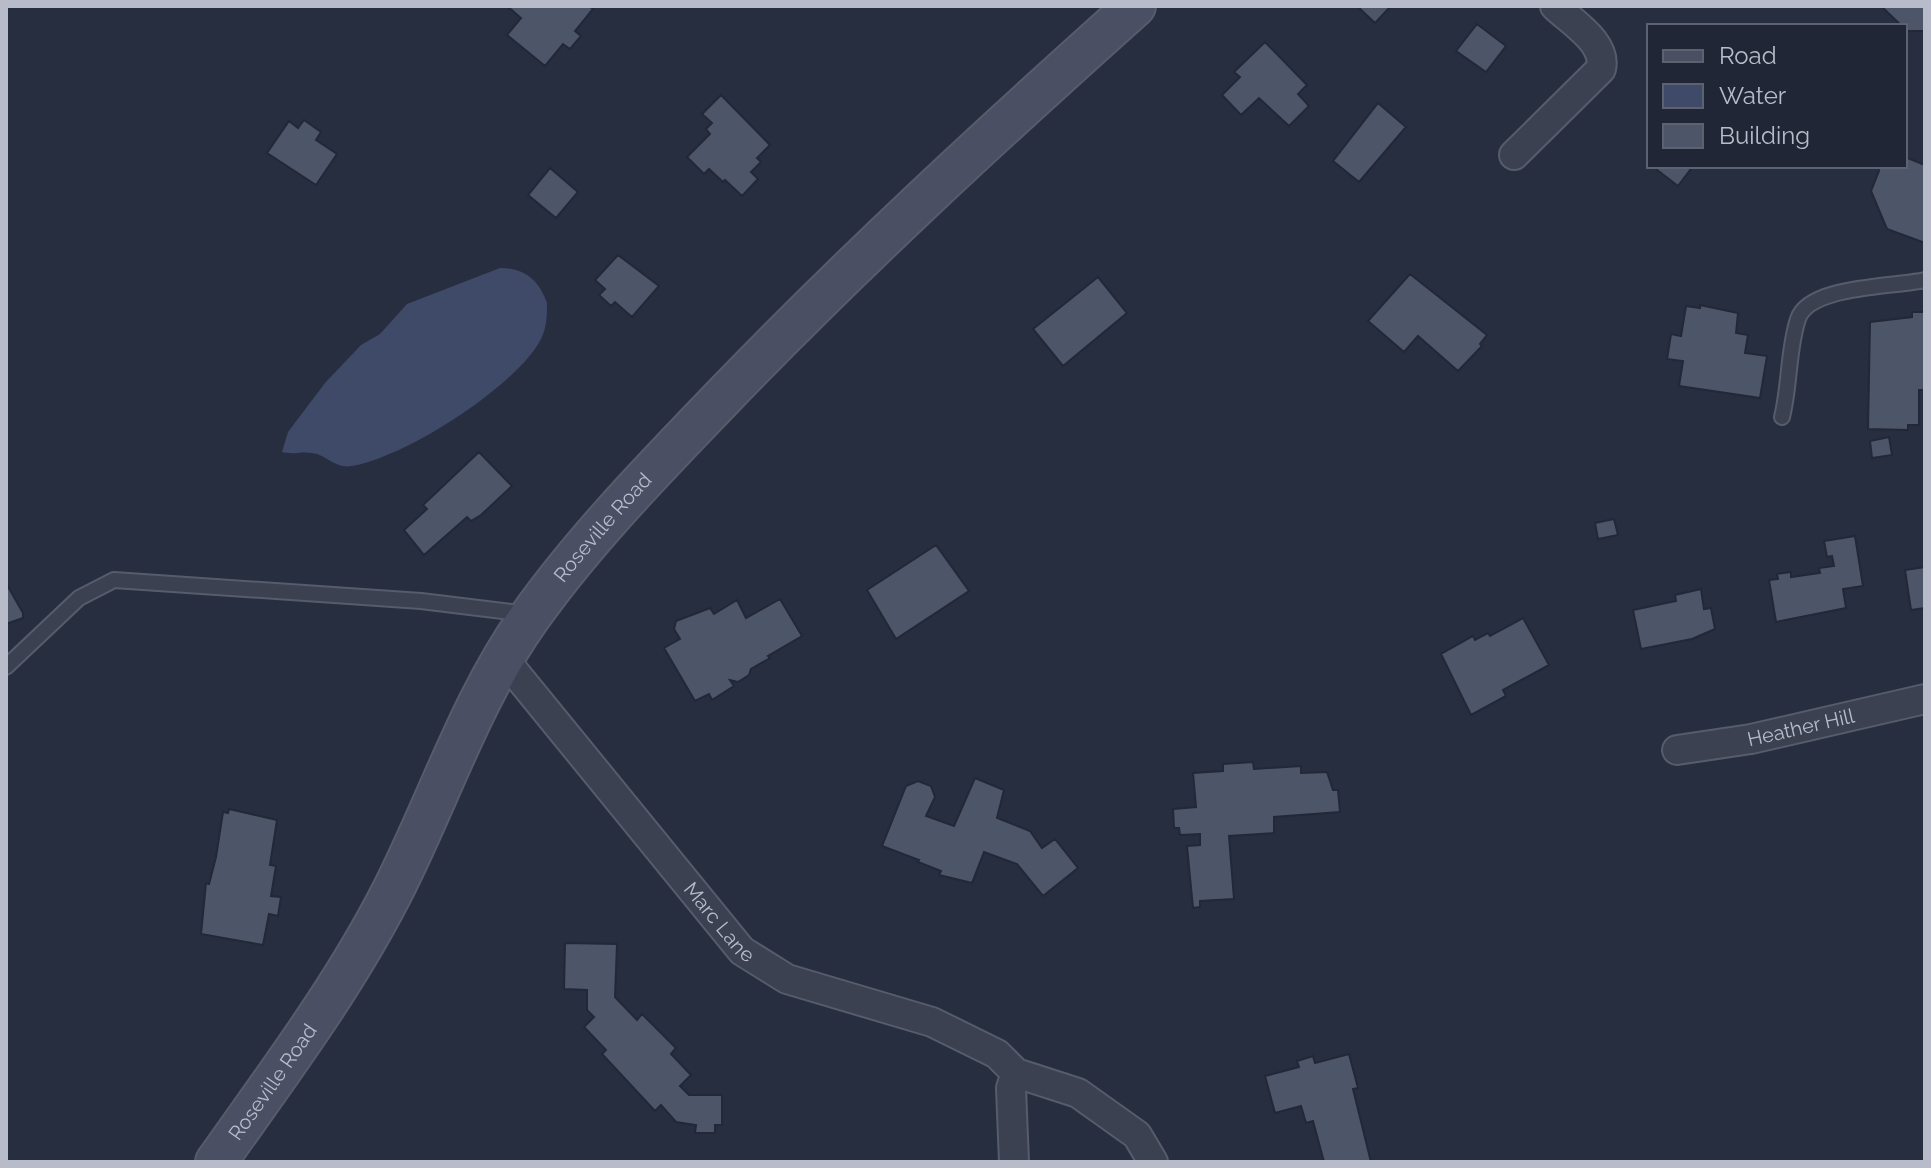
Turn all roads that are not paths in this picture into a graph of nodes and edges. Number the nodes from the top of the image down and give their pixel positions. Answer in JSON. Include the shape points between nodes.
{"nodes":[{"id":1,"x":1135,"y":6,"type":"edge"},
{"id":2,"x":1555,"y":6,"type":"edge"},
{"id":3,"x":1514,"y":155,"type":"dead end"},
{"id":4,"x":1925,"y":280,"type":"edge"},
{"id":5,"x":1782,"y":417,"type":"dead end"},
{"id":6,"x":531,"y":615,"type":"junction"},
{"id":7,"x":504,"y":659,"type":"junction"},
{"id":8,"x":6,"y":667,"type":"edge"},
{"id":9,"x":1925,"y":699,"type":"edge"},
{"id":10,"x":1677,"y":750,"type":"dead end"},
{"id":11,"x":1016,"y":1073,"type":"junction"},
{"id":12,"x":216,"y":1162,"type":"edge"},
{"id":13,"x":1014,"y":1162,"type":"edge"},
{"id":14,"x":1153,"y":1162,"type":"edge"}],
"edges":[{"from":1,"to":6,"type":"street","name":"Roseville Road","via":[[910,210],[775,344],[639,484]]},
{"from":2,"to":3,"type":"street","via":[[1599,47],[1601,69]]},
{"from":4,"to":5,"type":"lane","via":[[1840,293],[1806,307],[1796,328]]},
{"from":6,"to":7,"type":"street","name":"Roseville Road"},
{"from":6,"to":8,"type":"lane","via":[[421,601],[114,580],[79,598]]},
{"from":7,"to":11,"type":"street","name":"Marc Lane","via":[[742,951],[787,979],[932,1022],[997,1054]]},
{"from":7,"to":12,"type":"street","name":"Roseville Road","via":[[364,945]]},
{"from":9,"to":10,"type":"street","name":"Heather Hill","via":[[1751,739]]},
{"from":11,"to":13,"type":"street","via":[[1011,1088]]},
{"from":11,"to":14,"type":"street","name":"Marc Lane","via":[[1078,1093],[1117,1118],[1137,1135]]}]}
